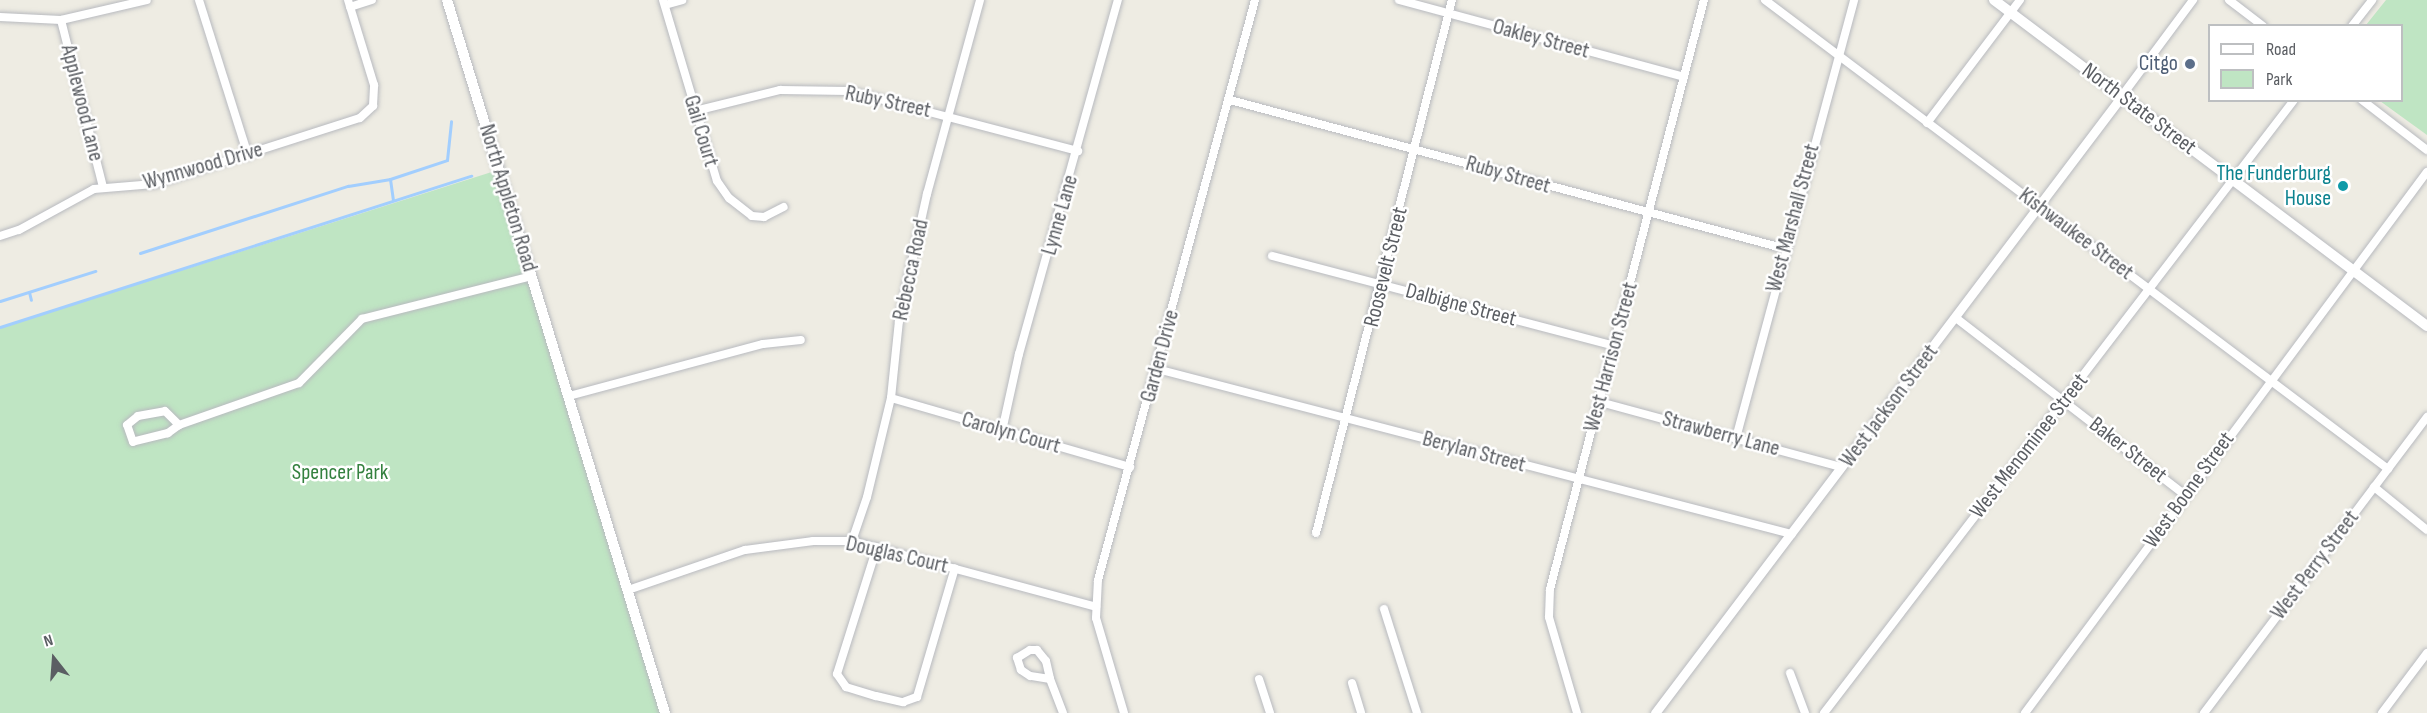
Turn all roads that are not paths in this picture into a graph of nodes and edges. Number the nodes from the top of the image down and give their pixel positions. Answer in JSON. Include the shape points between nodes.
{"nodes":[{"id":1,"x":147,"y":0,"type":"edge"},
{"id":2,"x":199,"y":0,"type":"edge"},
{"id":3,"x":372,"y":0,"type":"edge"},
{"id":4,"x":447,"y":0,"type":"edge"},
{"id":5,"x":682,"y":0,"type":"edge"},
{"id":6,"x":980,"y":0,"type":"edge"},
{"id":7,"x":1118,"y":0,"type":"edge"},
{"id":8,"x":1255,"y":0,"type":"edge"},
{"id":9,"x":1400,"y":0,"type":"edge"},
{"id":10,"x":1452,"y":0,"type":"edge"},
{"id":11,"x":1704,"y":0,"type":"edge"},
{"id":12,"x":1765,"y":0,"type":"edge"},
{"id":13,"x":1854,"y":0,"type":"edge"},
{"id":14,"x":1994,"y":0,"type":"edge"},
{"id":15,"x":2020,"y":0,"type":"edge"},
{"id":16,"x":2193,"y":0,"type":"edge"},
{"id":17,"x":2229,"y":0,"type":"edge"},
{"id":18,"x":2372,"y":0,"type":"edge"},
{"id":19,"x":664,"y":3,"type":"edge"},
{"id":20,"x":349,"y":4,"type":"edge"},
{"id":21,"x":2011,"y":12,"type":"junction"},
{"id":22,"x":1449,"y":14,"type":"junction"},
{"id":23,"x":0,"y":17,"type":"edge"},
{"id":24,"x":61,"y":20,"type":"junction"},
{"id":25,"x":2261,"y":24,"type":"edge"},
{"id":26,"x":2354,"y":24,"type":"edge"},
{"id":27,"x":1839,"y":55,"type":"junction"},
{"id":28,"x":1684,"y":77,"type":"junction"},
{"id":29,"x":2121,"y":97,"type":"junction"},
{"id":30,"x":1230,"y":100,"type":"junction"},
{"id":31,"x":2292,"y":102,"type":"edge"},
{"id":32,"x":2365,"y":102,"type":"edge"},
{"id":33,"x":695,"y":111,"type":"junction"},
{"id":34,"x":951,"y":116,"type":"junction"},
{"id":35,"x":1928,"y":123,"type":"junction"},
{"id":36,"x":1416,"y":149,"type":"junction"},
{"id":37,"x":2427,"y":150,"type":"edge"},
{"id":38,"x":1078,"y":151,"type":"junction"},
{"id":39,"x":248,"y":155,"type":"junction"},
{"id":40,"x":2427,"y":172,"type":"edge"},
{"id":41,"x":2232,"y":178,"type":"junction"},
{"id":42,"x":103,"y":187,"type":"junction"},
{"id":43,"x":784,"y":207,"type":"dead end"},
{"id":44,"x":2040,"y":207,"type":"junction"},
{"id":45,"x":1649,"y":213,"type":"junction"},
{"id":46,"x":0,"y":236,"type":"edge"},
{"id":47,"x":1786,"y":249,"type":"junction"},
{"id":48,"x":1272,"y":256,"type":"dead end"},
{"id":49,"x":2355,"y":269,"type":"junction"},
{"id":50,"x":532,"y":276,"type":"junction"},
{"id":51,"x":1382,"y":284,"type":"junction"},
{"id":52,"x":2150,"y":289,"type":"junction"},
{"id":53,"x":1956,"y":318,"type":"junction"},
{"id":54,"x":2427,"y":326,"type":"edge"},
{"id":55,"x":801,"y":340,"type":"dead end"},
{"id":56,"x":1614,"y":346,"type":"junction"},
{"id":57,"x":1156,"y":369,"type":"junction"},
{"id":58,"x":2270,"y":380,"type":"junction"},
{"id":59,"x":569,"y":396,"type":"junction"},
{"id":60,"x":891,"y":398,"type":"junction"},
{"id":61,"x":2065,"y":401,"type":"junction"},
{"id":62,"x":1600,"y":402,"type":"junction"},
{"id":63,"x":2427,"y":417,"type":"edge"},
{"id":64,"x":1348,"y":418,"type":"junction"},
{"id":65,"x":179,"y":425,"type":"junction"},
{"id":66,"x":1002,"y":431,"type":"junction"},
{"id":67,"x":1736,"y":438,"type":"junction"},
{"id":68,"x":1130,"y":467,"type":"junction"},
{"id":69,"x":1841,"y":467,"type":"junction"},
{"id":70,"x":2388,"y":469,"type":"junction"},
{"id":71,"x":1578,"y":480,"type":"junction"},
{"id":72,"x":2374,"y":487,"type":"junction"},
{"id":73,"x":2185,"y":495,"type":"junction"},
{"id":74,"x":2427,"y":530,"type":"edge"},
{"id":75,"x":1316,"y":533,"type":"dead end"},
{"id":76,"x":1792,"y":534,"type":"junction"},
{"id":77,"x":852,"y":541,"type":"junction"},
{"id":78,"x":877,"y":547,"type":"junction"},
{"id":79,"x":955,"y":568,"type":"junction"},
{"id":80,"x":628,"y":590,"type":"junction"},
{"id":81,"x":1096,"y":607,"type":"junction"},
{"id":82,"x":1384,"y":609,"type":"dead end"},
{"id":83,"x":2427,"y":653,"type":"edge"},
{"id":84,"x":1790,"y":673,"type":"dead end"},
{"id":85,"x":1050,"y":679,"type":"junction"},
{"id":86,"x":1259,"y":679,"type":"dead end"},
{"id":87,"x":1352,"y":683,"type":"dead end"},
{"id":88,"x":665,"y":713,"type":"edge"},
{"id":89,"x":1063,"y":713,"type":"edge"},
{"id":90,"x":1124,"y":713,"type":"edge"},
{"id":91,"x":1270,"y":713,"type":"edge"},
{"id":92,"x":1361,"y":713,"type":"edge"},
{"id":93,"x":1417,"y":713,"type":"edge"},
{"id":94,"x":1577,"y":713,"type":"edge"},
{"id":95,"x":1655,"y":713,"type":"edge"},
{"id":96,"x":1805,"y":713,"type":"edge"},
{"id":97,"x":1824,"y":713,"type":"edge"},
{"id":98,"x":2025,"y":713,"type":"edge"},
{"id":99,"x":2204,"y":713,"type":"edge"},
{"id":100,"x":2382,"y":713,"type":"edge"}],
"edges":[{"from":1,"to":24,"type":"street"},
{"from":2,"to":39,"type":"street"},
{"from":3,"to":20,"type":"street"},
{"from":4,"to":50,"type":"main road","name":"North Appleton Road"},
{"from":5,"to":19,"type":"street"},
{"from":6,"to":34,"type":"street","name":"Rebecca Road"},
{"from":7,"to":38,"type":"street","name":"Lynne Lane"},
{"from":8,"to":30,"type":"street","name":"Garden Drive"},
{"from":9,"to":22,"type":"street","name":"Oakley Street"},
{"from":10,"to":22,"type":"street","name":"Roosevelt Street"},
{"from":11,"to":28,"type":"street","name":"West Harrison Street"},
{"from":12,"to":27,"type":"street","name":"Kishwaukee Street"},
{"from":13,"to":27,"type":"street","name":"West Marshall Street"},
{"from":14,"to":21,"type":"main road","name":"North State Street"},
{"from":15,"to":21,"type":"street"},
{"from":16,"to":29,"type":"street"},
{"from":17,"to":25,"type":"street"},
{"from":18,"to":26,"type":"street"},
{"from":19,"to":33,"type":"street","name":"Gail Court"},
{"from":20,"to":39,"type":"street","name":"Wynnwood Drive","via":[[374,86],[374,106],[360,118]]},
{"from":21,"to":29,"type":"main road","name":"North State Street"},
{"from":21,"to":35,"type":"street"},
{"from":22,"to":28,"type":"street","name":"Oakley Street"},
{"from":22,"to":36,"type":"street","name":"Roosevelt Street"},
{"from":23,"to":24,"type":"street"},
{"from":24,"to":42,"type":"street","name":"Applewood Lane"},
{"from":27,"to":35,"type":"street","name":"Kishwaukee Street"},
{"from":27,"to":47,"type":"street","name":"West Marshall Street"},
{"from":28,"to":45,"type":"street","name":"West Harrison Street"},
{"from":29,"to":41,"type":"main road","name":"North State Street"},
{"from":29,"to":44,"type":"street","name":"West Jackson Street"},
{"from":30,"to":36,"type":"street","name":"Ruby Street"},
{"from":30,"to":57,"type":"street","name":"Garden Drive"},
{"from":31,"to":41,"type":"street","name":"West Menominee Street"},
{"from":32,"to":37,"type":"street"},
{"from":33,"to":34,"type":"street","name":"Ruby Street","via":[[748,95],[815,88],[849,91]]},
{"from":33,"to":43,"type":"street","name":"Gail Court","via":[[712,171],[729,198],[752,216],[764,217]]},
{"from":34,"to":38,"type":"street","name":"Ruby Street"},
{"from":34,"to":60,"type":"street","name":"Rebecca Road","via":[[927,194],[899,321]]},
{"from":35,"to":44,"type":"street","name":"Kishwaukee Street"},
{"from":36,"to":45,"type":"street","name":"Ruby Street"},
{"from":36,"to":51,"type":"street","name":"Roosevelt Street"},
{"from":38,"to":66,"type":"street","name":"Lynne Lane","via":[[1019,354]]},
{"from":39,"to":42,"type":"street","name":"Wynnwood Drive","via":[[154,184]]},
{"from":40,"to":49,"type":"street","name":"West Boone Street"},
{"from":41,"to":49,"type":"main road","name":"North State Street"},
{"from":41,"to":52,"type":"street","name":"West Menominee Street"},
{"from":42,"to":46,"type":"street","name":"Wynnwood Drive","via":[[85,192],[51,214]]},
{"from":44,"to":52,"type":"street","name":"Kishwaukee Street"},
{"from":44,"to":53,"type":"street","name":"West Jackson Street"},
{"from":45,"to":47,"type":"street","name":"Ruby Street"},
{"from":45,"to":56,"type":"street","name":"West Harrison Street"},
{"from":47,"to":67,"type":"street","name":"West Marshall Street"},
{"from":48,"to":51,"type":"street","name":"Dalbigne Street"},
{"from":49,"to":54,"type":"main road","name":"North State Street"},
{"from":49,"to":58,"type":"street","name":"West Boone Street"},
{"from":50,"to":59,"type":"main road","name":"North Appleton Road"},
{"from":50,"to":65,"type":"street","via":[[362,319],[299,383]]},
{"from":51,"to":56,"type":"street","name":"Dalbigne Street"},
{"from":51,"to":64,"type":"street","name":"Roosevelt Street"},
{"from":52,"to":58,"type":"street","name":"Kishwaukee Street"},
{"from":52,"to":61,"type":"street","name":"West Menominee Street"},
{"from":53,"to":61,"type":"street","name":"Baker Street"},
{"from":53,"to":69,"type":"street","name":"West Jackson Street"},
{"from":55,"to":59,"type":"street","via":[[763,344]]},
{"from":56,"to":62,"type":"street","name":"West Harrison Street"},
{"from":57,"to":64,"type":"street","name":"Berylan Street"},
{"from":57,"to":68,"type":"street","name":"Garden Drive"},
{"from":58,"to":70,"type":"street","name":"Kishwaukee Street"},
{"from":58,"to":73,"type":"street","name":"West Boone Street"},
{"from":59,"to":80,"type":"main road","name":"North Appleton Road"},
{"from":60,"to":66,"type":"street","name":"Carolyn Court"},
{"from":60,"to":77,"type":"street","name":"Rebecca Road"},
{"from":61,"to":73,"type":"street","name":"Baker Street"},
{"from":61,"to":97,"type":"street","name":"West Menominee Street"},
{"from":62,"to":67,"type":"street","name":"Strawberry Lane"},
{"from":62,"to":71,"type":"street","name":"West Harrison Street"},
{"from":63,"to":70,"type":"street","name":"West Perry Street"},
{"from":64,"to":71,"type":"street","name":"Berylan Street"},
{"from":64,"to":75,"type":"street","name":"Roosevelt Street"},
{"from":65,"to":65,"type":"street","via":[[165,411],[138,416],[128,425],[133,441],[168,433]]},
{"from":66,"to":68,"type":"street","name":"Carolyn Court"},
{"from":67,"to":69,"type":"street","name":"Strawberry Lane"},
{"from":68,"to":81,"type":"street","name":"Garden Drive","via":[[1098,580]]},
{"from":69,"to":76,"type":"street","name":"West Jackson Street"},
{"from":70,"to":72,"type":"street","name":"West Perry Street"},
{"from":71,"to":76,"type":"street","name":"Berylan Street"},
{"from":71,"to":94,"type":"street","name":"West Harrison Street","via":[[1550,598],[1556,644]]},
{"from":72,"to":74,"type":"street"},
{"from":72,"to":99,"type":"street","name":"West Perry Street"},
{"from":73,"to":98,"type":"street","name":"West Boone Street"},
{"from":76,"to":95,"type":"street","name":"West Jackson Street"},
{"from":77,"to":78,"type":"street","name":"Douglas Court"},
{"from":77,"to":80,"type":"street","name":"Douglas Court","via":[[813,541],[745,550]]},
{"from":78,"to":79,"type":"street","name":"Douglas Court"},
{"from":78,"to":79,"type":"street","via":[[837,674],[846,687],[876,696],[903,702],[916,697]]},
{"from":79,"to":81,"type":"street","name":"Douglas Court"},
{"from":80,"to":88,"type":"main road","name":"North Appleton Road"},
{"from":81,"to":90,"type":"street","name":"Garden Drive"},
{"from":82,"to":93,"type":"street"},
{"from":83,"to":100,"type":"street"},
{"from":84,"to":96,"type":"street"},
{"from":85,"to":85,"type":"street","via":[[1046,661],[1037,650],[1023,652],[1017,658],[1021,670],[1029,676]]},
{"from":85,"to":89,"type":"street"},
{"from":86,"to":91,"type":"street"},
{"from":87,"to":92,"type":"street"}]}
